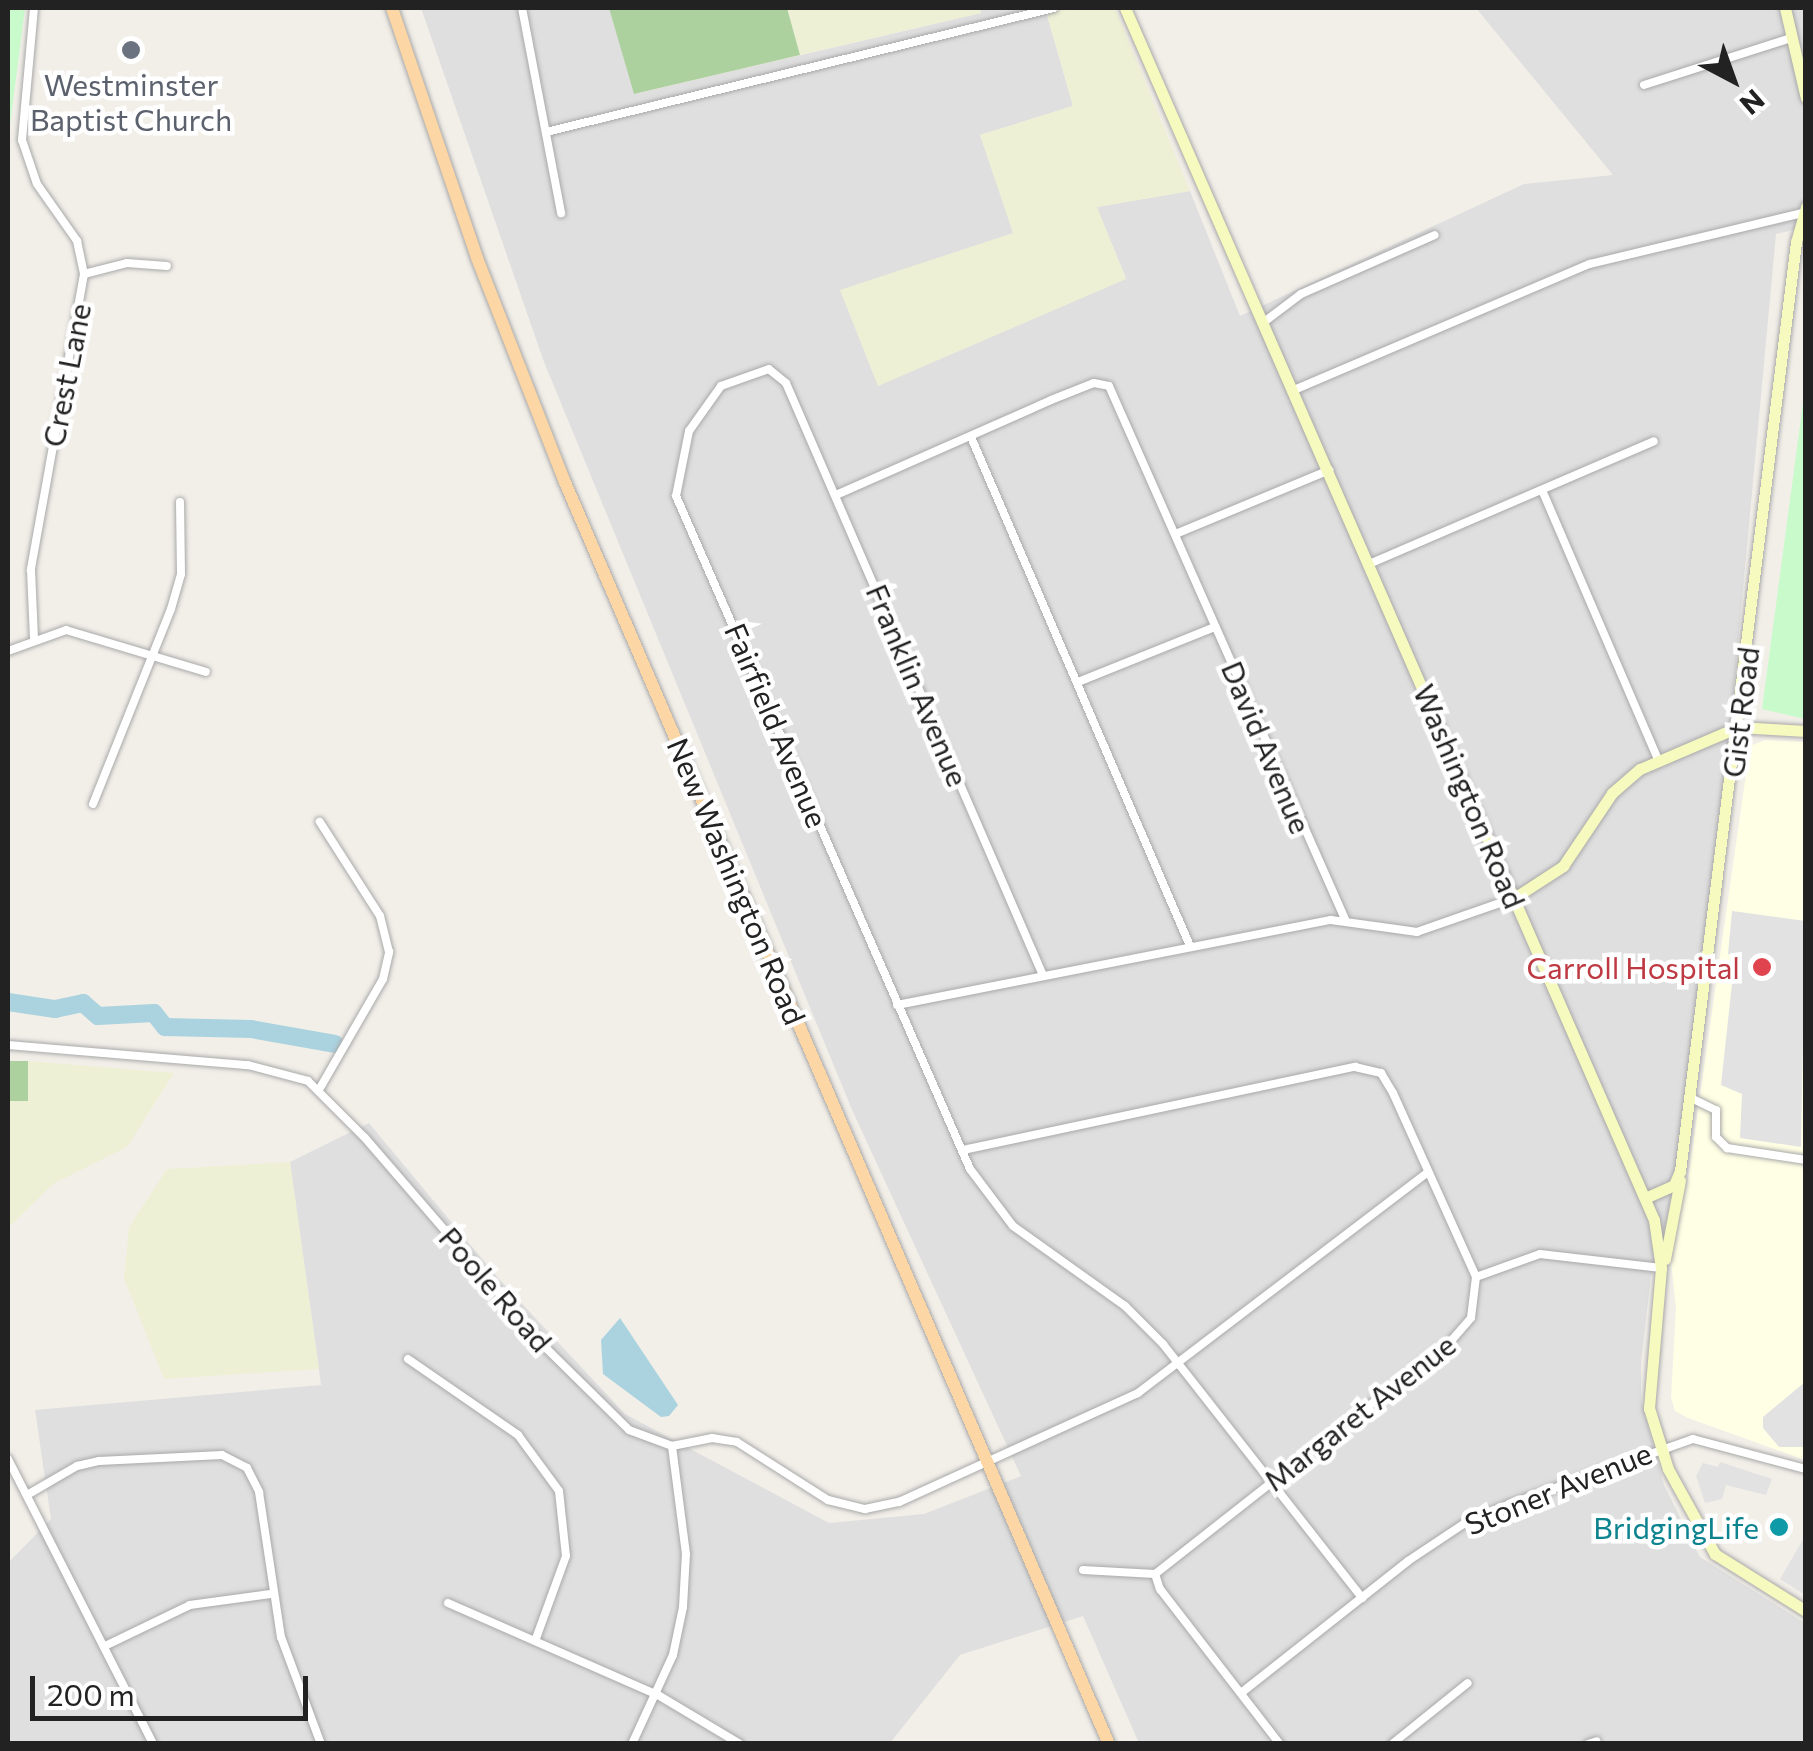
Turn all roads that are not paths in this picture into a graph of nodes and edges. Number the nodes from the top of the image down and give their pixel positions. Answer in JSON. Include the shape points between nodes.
{"nodes":[{"id":1,"x":34,"y":8,"type":"edge"},
{"id":2,"x":392,"y":8,"type":"edge"},
{"id":3,"x":522,"y":8,"type":"edge"},
{"id":4,"x":1054,"y":8,"type":"edge"},
{"id":5,"x":1125,"y":8,"type":"edge"},
{"id":6,"x":1784,"y":8,"type":"edge"},
{"id":7,"x":1792,"y":38,"type":"junction"},
{"id":8,"x":1644,"y":84,"type":"dead end"},
{"id":9,"x":1806,"y":98,"type":"edge"},
{"id":10,"x":546,"y":132,"type":"junction"},
{"id":11,"x":1805,"y":210,"type":"edge"},
{"id":12,"x":561,"y":213,"type":"dead end"},
{"id":13,"x":1435,"y":235,"type":"dead end"},
{"id":14,"x":168,"y":266,"type":"dead end"},
{"id":15,"x":84,"y":274,"type":"junction"},
{"id":16,"x":1264,"y":322,"type":"junction"},
{"id":17,"x":1294,"y":390,"type":"junction"},
{"id":18,"x":793,"y":396,"type":"joint"},
{"id":19,"x":971,"y":436,"type":"junction"},
{"id":20,"x":1654,"y":440,"type":"dead end"},
{"id":21,"x":1329,"y":470,"type":"junction"},
{"id":22,"x":1542,"y":490,"type":"junction"},
{"id":23,"x":836,"y":494,"type":"junction"},
{"id":24,"x":180,"y":502,"type":"dead end"},
{"id":25,"x":1178,"y":533,"type":"junction"},
{"id":26,"x":1369,"y":564,"type":"junction"},
{"id":27,"x":1216,"y":627,"type":"junction"},
{"id":28,"x":34,"y":638,"type":"junction"},
{"id":29,"x":8,"y":651,"type":"edge"},
{"id":30,"x":154,"y":656,"type":"junction"},
{"id":31,"x":206,"y":672,"type":"dead end"},
{"id":32,"x":1078,"y":682,"type":"junction"},
{"id":33,"x":1738,"y":727,"type":"junction"},
{"id":34,"x":1806,"y":731,"type":"edge"},
{"id":35,"x":1658,"y":759,"type":"junction"},
{"id":36,"x":94,"y":804,"type":"dead end"},
{"id":37,"x":320,"y":822,"type":"dead end"},
{"id":38,"x":1514,"y":898,"type":"junction"},
{"id":39,"x":1344,"y":919,"type":"junction"},
{"id":40,"x":1190,"y":946,"type":"junction"},
{"id":41,"x":1042,"y":973,"type":"junction"},
{"id":42,"x":897,"y":1005,"type":"junction"},
{"id":43,"x":8,"y":1045,"type":"edge"},
{"id":44,"x":320,"y":1088,"type":"junction"},
{"id":45,"x":1690,"y":1098,"type":"junction"},
{"id":46,"x":963,"y":1150,"type":"junction"},
{"id":47,"x":1806,"y":1160,"type":"edge"},
{"id":48,"x":1680,"y":1171,"type":"junction"},
{"id":49,"x":1426,"y":1174,"type":"junction"},
{"id":50,"x":1644,"y":1198,"type":"junction"},
{"id":51,"x":1661,"y":1268,"type":"junction"},
{"id":52,"x":1476,"y":1278,"type":"junction"},
{"id":53,"x":408,"y":1359,"type":"dead end"},
{"id":54,"x":1180,"y":1365,"type":"junction"},
{"id":55,"x":672,"y":1446,"type":"junction"},
{"id":56,"x":1659,"y":1446,"type":"junction"},
{"id":57,"x":8,"y":1459,"type":"edge"},
{"id":58,"x":988,"y":1463,"type":"junction"},
{"id":59,"x":1806,"y":1469,"type":"edge"},
{"id":60,"x":1270,"y":1481,"type":"junction"},
{"id":61,"x":27,"y":1495,"type":"junction"},
{"id":62,"x":1083,"y":1570,"type":"dead end"},
{"id":63,"x":1155,"y":1574,"type":"junction"},
{"id":64,"x":270,"y":1594,"type":"junction"},
{"id":65,"x":1362,"y":1598,"type":"junction"},
{"id":66,"x":448,"y":1603,"type":"dead end"},
{"id":67,"x":1806,"y":1611,"type":"edge"},
{"id":68,"x":535,"y":1640,"type":"junction"},
{"id":69,"x":106,"y":1645,"type":"junction"},
{"id":70,"x":1468,"y":1683,"type":"dead end"},
{"id":71,"x":1241,"y":1693,"type":"junction"},
{"id":72,"x":658,"y":1695,"type":"junction"},
{"id":73,"x":153,"y":1744,"type":"edge"},
{"id":74,"x":322,"y":1744,"type":"edge"},
{"id":75,"x":632,"y":1744,"type":"edge"},
{"id":76,"x":740,"y":1744,"type":"edge"},
{"id":77,"x":1109,"y":1744,"type":"edge"},
{"id":78,"x":1280,"y":1744,"type":"edge"},
{"id":79,"x":1392,"y":1744,"type":"edge"}],
"edges":[{"from":1,"to":15,"type":"street","name":"Crest Lane","via":[[22,140],[37,184],[77,242]]},
{"from":2,"to":58,"type":"main road","name":"New Washington Road","via":[[477,258],[564,480]]},
{"from":3,"to":10,"type":"street"},
{"from":4,"to":10,"type":"street"},
{"from":5,"to":16,"type":"main road","name":"Washington Road"},
{"from":6,"to":7,"type":"main road"},
{"from":7,"to":8,"type":"street"},
{"from":7,"to":9,"type":"main road"},
{"from":10,"to":12,"type":"street"},
{"from":11,"to":17,"type":"street","via":[[1590,264]]},
{"from":11,"to":33,"type":"main road","name":"Gist Road"},
{"from":13,"to":16,"type":"street","via":[[1301,294]]},
{"from":14,"to":15,"type":"street","via":[[127,263]]},
{"from":15,"to":28,"type":"street","name":"Crest Lane","via":[[31,570]]},
{"from":16,"to":17,"type":"main road","name":"Washington Road"},
{"from":17,"to":21,"type":"main road","name":"Washington Road"},
{"from":18,"to":23,"type":"street","name":"Franklin Avenue"},
{"from":18,"to":42,"type":"street","name":"Fairfield Avenue","via":[[782,375],[769,369],[713,392],[689,431],[676,496]]},
{"from":19,"to":23,"type":"street"},
{"from":19,"to":25,"type":"street","name":"David Avenue","via":[[1100,382],[1122,411]]},
{"from":19,"to":32,"type":"street"},
{"from":20,"to":22,"type":"street"},
{"from":21,"to":25,"type":"street"},
{"from":21,"to":26,"type":"main road","name":"Washington Road"},
{"from":22,"to":26,"type":"street"},
{"from":22,"to":35,"type":"street"},
{"from":23,"to":41,"type":"street","name":"Franklin Avenue"},
{"from":24,"to":30,"type":"street","via":[[180,574]]},
{"from":25,"to":27,"type":"street","name":"David Avenue"},
{"from":26,"to":38,"type":"main road","name":"Washington Road"},
{"from":27,"to":32,"type":"street"},
{"from":27,"to":39,"type":"street","name":"David Avenue"},
{"from":28,"to":29,"type":"street"},
{"from":28,"to":30,"type":"street","via":[[66,630]]},
{"from":30,"to":31,"type":"street"},
{"from":30,"to":36,"type":"street"},
{"from":32,"to":40,"type":"street"},
{"from":33,"to":34,"type":"main road"},
{"from":33,"to":35,"type":"main road"},
{"from":33,"to":45,"type":"main road","name":"Gist Road"},
{"from":35,"to":38,"type":"main road","via":[[1612,793],[1563,866]]},
{"from":37,"to":44,"type":"street","via":[[365,888],[389,952],[383,979]]},
{"from":38,"to":39,"type":"street","via":[[1417,932]]},
{"from":38,"to":50,"type":"main road","name":"Washington Road"},
{"from":39,"to":40,"type":"street"},
{"from":40,"to":41,"type":"street"},
{"from":41,"to":42,"type":"street"},
{"from":42,"to":46,"type":"street","name":"Fairfield Avenue"},
{"from":43,"to":44,"type":"street","name":"Poole Road","via":[[260,1067]]},
{"from":44,"to":55,"type":"street","name":"Poole Road","via":[[599,1403],[629,1430]]},
{"from":45,"to":47,"type":"street","via":[[1716,1110],[1716,1137],[1728,1148]]},
{"from":45,"to":48,"type":"main road","name":"Gist Road"},
{"from":46,"to":49,"type":"street","via":[[1355,1067],[1381,1073],[1390,1085]]},
{"from":46,"to":54,"type":"street","name":"Fairfield Avenue","via":[[1002,1216],[1124,1306]]},
{"from":48,"to":50,"type":"main road","via":[[1674,1185]]},
{"from":48,"to":51,"type":"main road","name":"Gist Road"},
{"from":49,"to":52,"type":"street"},
{"from":49,"to":54,"type":"street","name":"Poole Road"},
{"from":50,"to":51,"type":"main road","name":"Washington Road","via":[[1659,1235]]},
{"from":51,"to":52,"type":"street","via":[[1540,1254]]},
{"from":51,"to":56,"type":"main road","name":"Washington Road","via":[[1649,1396]]},
{"from":52,"to":60,"type":"street","name":"Margaret Avenue","via":[[1475,1309],[1461,1332]]},
{"from":53,"to":68,"type":"street","via":[[518,1435],[559,1490],[566,1556]]},
{"from":54,"to":58,"type":"street","name":"Poole Road","via":[[1119,1404]]},
{"from":54,"to":60,"type":"street","name":"Fairfield Avenue"},
{"from":55,"to":58,"type":"street","name":"Poole Road","via":[[712,1438],[737,1442],[828,1500],[865,1509]]},
{"from":55,"to":72,"type":"street","via":[[685,1585],[680,1630]]},
{"from":56,"to":59,"type":"street","name":"Stoner Avenue","via":[[1703,1439]]},
{"from":56,"to":65,"type":"street","name":"Stoner Avenue","via":[[1465,1523]]},
{"from":56,"to":67,"type":"main road","name":"Washington Road","via":[[1688,1514],[1715,1554]]},
{"from":57,"to":61,"type":"street"},
{"from":58,"to":77,"type":"main road","name":"New Washington Road"},
{"from":60,"to":63,"type":"street","name":"Margaret Avenue"},
{"from":60,"to":65,"type":"street","name":"Fairfield Avenue"},
{"from":61,"to":64,"type":"street","via":[[76,1466],[99,1461],[235,1459],[259,1492]]},
{"from":61,"to":69,"type":"street"},
{"from":62,"to":63,"type":"street"},
{"from":63,"to":71,"type":"street"},
{"from":64,"to":69,"type":"street","via":[[190,1605]]},
{"from":64,"to":74,"type":"street"},
{"from":65,"to":71,"type":"street","name":"Stoner Avenue"},
{"from":66,"to":68,"type":"street"},
{"from":68,"to":72,"type":"street"},
{"from":69,"to":73,"type":"street"},
{"from":70,"to":79,"type":"street"},
{"from":71,"to":78,"type":"street"},
{"from":72,"to":75,"type":"street"},
{"from":72,"to":76,"type":"street"}]}
